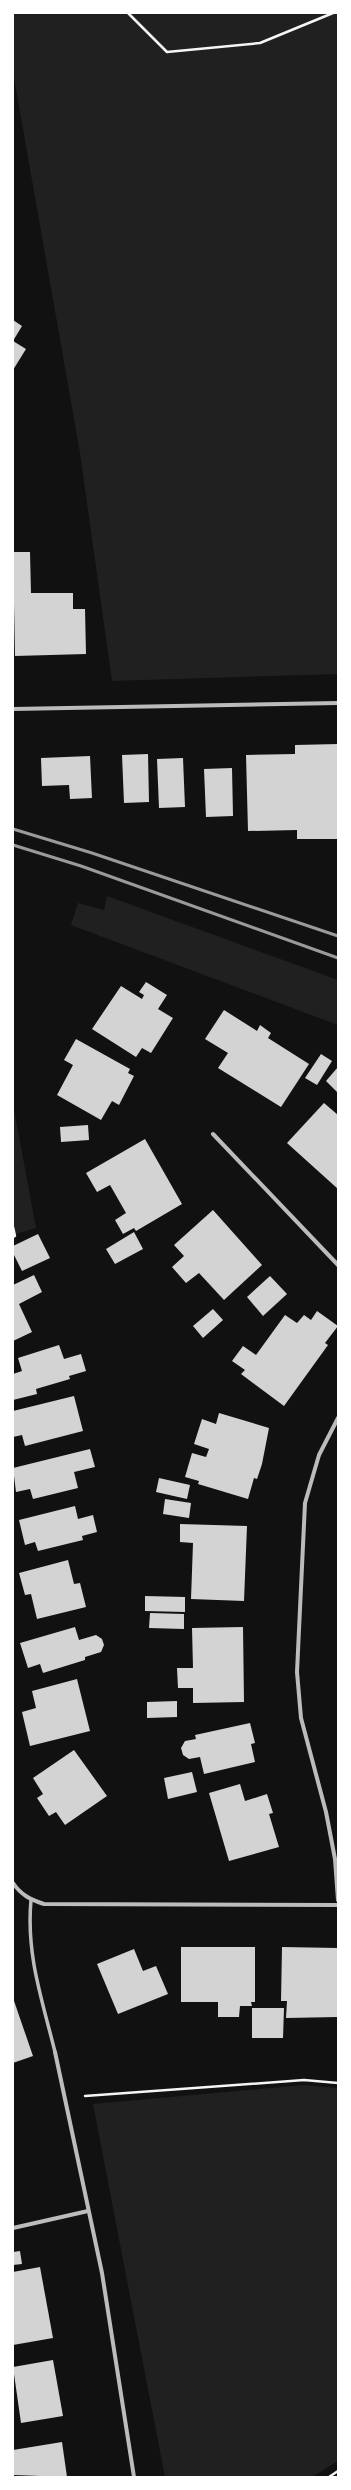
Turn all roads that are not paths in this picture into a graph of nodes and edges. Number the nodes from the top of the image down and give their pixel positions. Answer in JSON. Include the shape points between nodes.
{"nodes":[{"id":1,"x":338,"y":703,"type":"edge"},
{"id":2,"x":13,"y":709,"type":"edge"},
{"id":3,"x":213,"y":1134,"type":"dead end"},
{"id":4,"x":338,"y":1265,"type":"edge"},
{"id":5,"x":338,"y":1418,"type":"edge"},
{"id":6,"x":13,"y":1883,"type":"edge"},
{"id":7,"x":31,"y":1900,"type":"junction"},
{"id":8,"x":338,"y":1900,"type":"edge"},
{"id":9,"x":338,"y":1905,"type":"edge"},
{"id":10,"x":55,"y":2052,"type":"joint"},
{"id":11,"x":88,"y":2211,"type":"junction"},
{"id":12,"x":13,"y":2228,"type":"edge"},
{"id":13,"x":134,"y":2477,"type":"edge"}],
"edges":[{"from":1,"to":2,"type":"street"},
{"from":3,"to":4,"type":"street"},
{"from":5,"to":8,"type":"street","via":[[318,1455],[305,1503],[297,1672],[301,1718],[326,1812],[335,1859]]},
{"from":6,"to":7,"type":"street","via":[[19,1892]]},
{"from":7,"to":9,"type":"street","via":[[44,1904]]},
{"from":7,"to":10,"type":"street","via":[[28,1929],[31,1958]]},
{"from":10,"to":11,"type":"street"},
{"from":11,"to":12,"type":"street"},
{"from":11,"to":13,"type":"street","via":[[115,2348]]}]}
